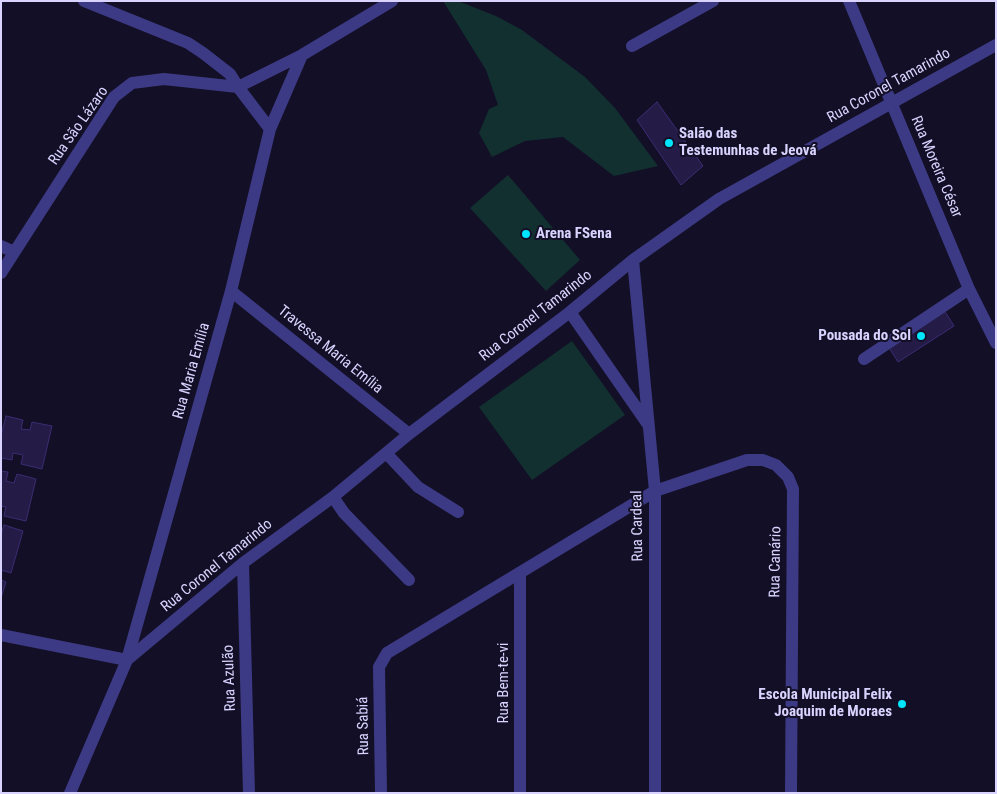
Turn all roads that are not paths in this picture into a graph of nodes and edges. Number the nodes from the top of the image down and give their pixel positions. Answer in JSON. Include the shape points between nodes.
{"nodes":[{"id":1,"x":84,"y":1,"type":"edge"},
{"id":2,"x":392,"y":1,"type":"edge"},
{"id":3,"x":713,"y":1,"type":"edge"},
{"id":4,"x":849,"y":1,"type":"edge"},
{"id":5,"x":996,"y":45,"type":"edge"},
{"id":6,"x":632,"y":46,"type":"dead end"},
{"id":7,"x":302,"y":55,"type":"junction"},
{"id":8,"x":238,"y":87,"type":"junction"},
{"id":9,"x":892,"y":104,"type":"junction"},
{"id":10,"x":270,"y":129,"type":"junction"},
{"id":11,"x":1,"y":246,"type":"edge"},
{"id":12,"x":14,"y":252,"type":"junction"},
{"id":13,"x":633,"y":260,"type":"junction"},
{"id":14,"x":1,"y":273,"type":"edge"},
{"id":15,"x":969,"y":288,"type":"junction"},
{"id":16,"x":231,"y":292,"type":"junction"},
{"id":17,"x":570,"y":312,"type":"junction"},
{"id":18,"x":996,"y":344,"type":"edge"},
{"id":19,"x":864,"y":359,"type":"dead end"},
{"id":20,"x":648,"y":423,"type":"junction"},
{"id":21,"x":409,"y":434,"type":"junction"},
{"id":22,"x":386,"y":453,"type":"junction"},
{"id":23,"x":654,"y":491,"type":"junction"},
{"id":24,"x":333,"y":497,"type":"junction"},
{"id":25,"x":458,"y":512,"type":"dead end"},
{"id":26,"x":243,"y":562,"type":"junction"},
{"id":27,"x":520,"y":573,"type":"junction"},
{"id":28,"x":409,"y":580,"type":"dead end"},
{"id":29,"x":1,"y":635,"type":"edge"},
{"id":30,"x":382,"y":659,"type":"joint"},
{"id":31,"x":128,"y":660,"type":"junction"},
{"id":32,"x":70,"y":793,"type":"edge"},
{"id":33,"x":249,"y":793,"type":"edge"},
{"id":34,"x":381,"y":793,"type":"edge"},
{"id":35,"x":520,"y":793,"type":"edge"},
{"id":36,"x":655,"y":793,"type":"edge"},
{"id":37,"x":791,"y":793,"type":"edge"}],
"edges":[{"from":1,"to":8,"type":"street","via":[[188,43],[230,74]]},
{"from":2,"to":7,"type":"street"},
{"from":3,"to":6,"type":"street"},
{"from":4,"to":9,"type":"street","name":"Rua Moreira César"},
{"from":5,"to":9,"type":"street","name":"Rua Coronel Tamarindo"},
{"from":7,"to":8,"type":"street"},
{"from":7,"to":10,"type":"street","name":"Rua Maria Emília"},
{"from":8,"to":10,"type":"street"},
{"from":8,"to":12,"type":"street","name":"Rua São Lázaro","via":[[164,79],[132,83],[114,97]]},
{"from":9,"to":13,"type":"street","name":"Rua Coronel Tamarindo","via":[[719,199]]},
{"from":9,"to":15,"type":"street","name":"Rua Moreira César"},
{"from":10,"to":16,"type":"street","name":"Rua Maria Emília"},
{"from":11,"to":12,"type":"street"},
{"from":12,"to":14,"type":"street","name":"Rua São Lázaro"},
{"from":13,"to":17,"type":"street","name":"Rua Coronel Tamarindo"},
{"from":13,"to":20,"type":"street","name":"Rua Cardeal"},
{"from":15,"to":18,"type":"street","name":"Rua Moreira César"},
{"from":15,"to":19,"type":"street"},
{"from":16,"to":21,"type":"street","name":"Travessa Maria Emília"},
{"from":16,"to":31,"type":"street","name":"Rua Maria Emília"},
{"from":17,"to":20,"type":"street"},
{"from":17,"to":21,"type":"street","name":"Rua Coronel Tamarindo"},
{"from":20,"to":23,"type":"street","name":"Rua Cardeal"},
{"from":21,"to":22,"type":"street","name":"Rua Coronel Tamarindo"},
{"from":22,"to":24,"type":"street","name":"Rua Coronel Tamarindo"},
{"from":22,"to":25,"type":"street","via":[[418,487]]},
{"from":23,"to":27,"type":"street","name":"Rua Canário"},
{"from":23,"to":36,"type":"street","name":"Rua Cardeal"},
{"from":23,"to":37,"type":"street","name":"Rua Canário","via":[[747,460],[763,460],[776,465],[788,477],[793,489]]},
{"from":24,"to":26,"type":"street","name":"Rua Coronel Tamarindo"},
{"from":24,"to":28,"type":"street","via":[[344,513]]},
{"from":26,"to":31,"type":"street","name":"Rua Coronel Tamarindo"},
{"from":26,"to":33,"type":"street","name":"Rua Azulão"},
{"from":27,"to":30,"type":"street","name":"Rua Canário"},
{"from":27,"to":35,"type":"street","name":"Rua Bem-te-vi"},
{"from":29,"to":31,"type":"street"},
{"from":30,"to":34,"type":"street","name":"Rua Sabiá","via":[[379,667]]},
{"from":31,"to":32,"type":"street","name":"Rua Maria Emília"}]}
